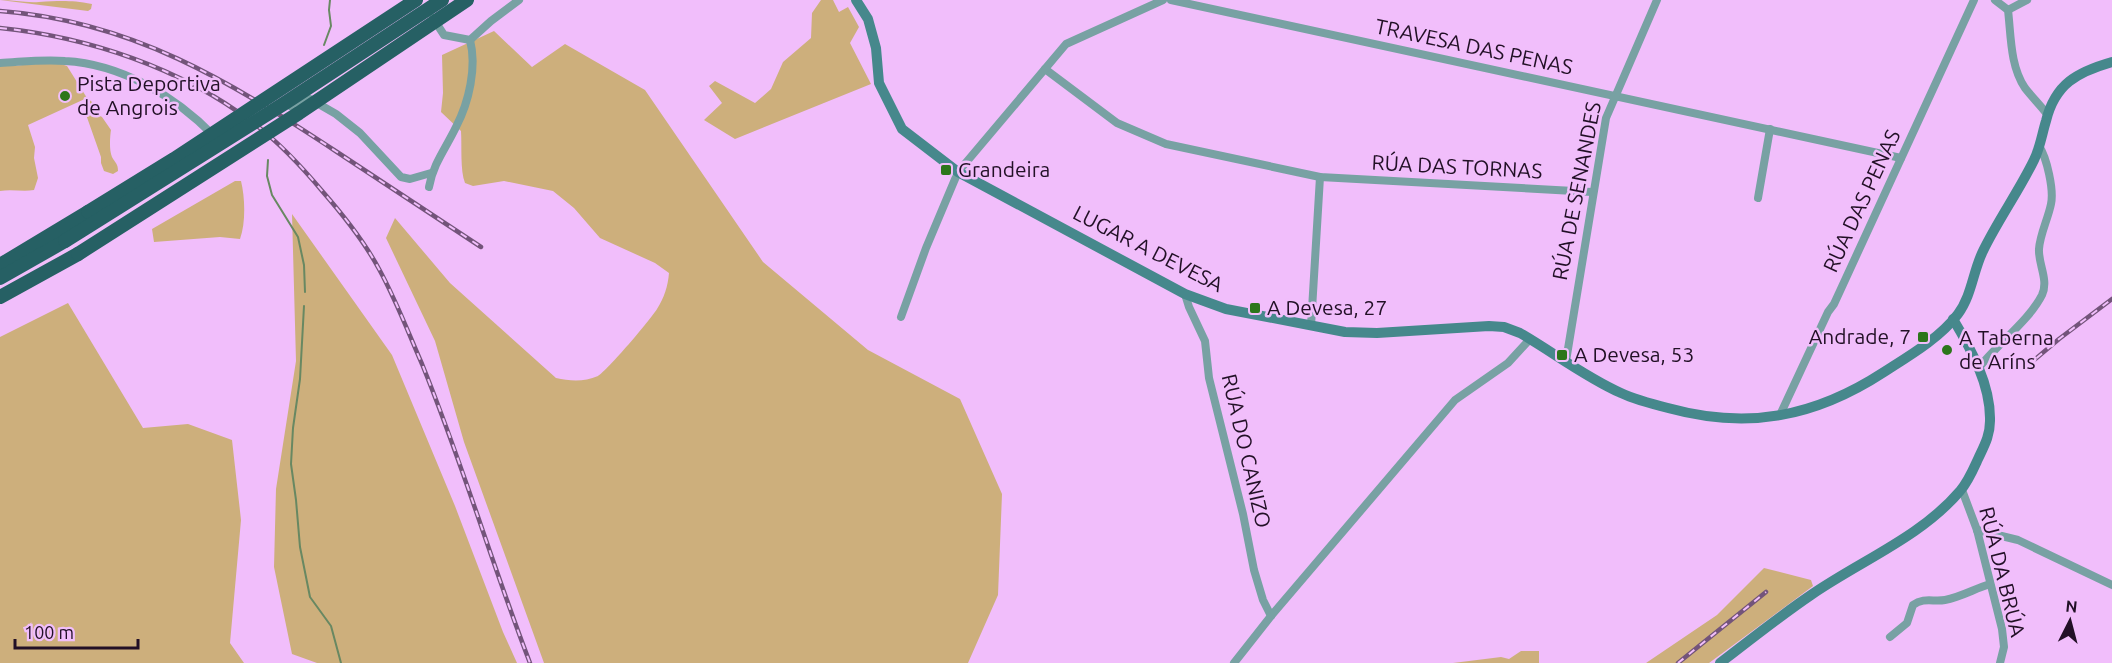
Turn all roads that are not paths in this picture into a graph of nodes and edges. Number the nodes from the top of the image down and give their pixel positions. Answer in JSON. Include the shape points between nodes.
{"nodes":[{"id":1,"x":416,"y":0,"type":"edge"},
{"id":2,"x":430,"y":0,"type":"edge"},
{"id":3,"x":442,"y":0,"type":"edge"},
{"id":4,"x":467,"y":0,"type":"edge"},
{"id":5,"x":519,"y":0,"type":"edge"},
{"id":6,"x":856,"y":0,"type":"edge"},
{"id":7,"x":1163,"y":0,"type":"edge"},
{"id":8,"x":1171,"y":0,"type":"edge"},
{"id":9,"x":1657,"y":0,"type":"edge"},
{"id":10,"x":1974,"y":0,"type":"edge"},
{"id":11,"x":1995,"y":0,"type":"edge"},
{"id":12,"x":2027,"y":0,"type":"edge"},
{"id":13,"x":2008,"y":10,"type":"junction"},
{"id":14,"x":470,"y":40,"type":"junction"},
{"id":15,"x":2112,"y":62,"type":"edge"},
{"id":16,"x":0,"y":63,"type":"edge"},
{"id":17,"x":1045,"y":69,"type":"junction"},
{"id":18,"x":1614,"y":95,"type":"junction"},
{"id":19,"x":2048,"y":114,"type":"junction"},
{"id":20,"x":1770,"y":129,"type":"junction"},
{"id":21,"x":2039,"y":146,"type":"junction"},
{"id":22,"x":1901,"y":158,"type":"junction"},
{"id":23,"x":958,"y":172,"type":"junction"},
{"id":24,"x":431,"y":173,"type":"junction"},
{"id":25,"x":1320,"y":177,"type":"junction"},
{"id":26,"x":429,"y":187,"type":"dead end"},
{"id":27,"x":1593,"y":192,"type":"junction"},
{"id":28,"x":1758,"y":198,"type":"dead end"},
{"id":29,"x":61,"y":263,"type":"junction"},
{"id":30,"x":0,"y":265,"type":"edge"},
{"id":31,"x":0,"y":278,"type":"edge"},
{"id":32,"x":1185,"y":294,"type":"junction"},
{"id":33,"x":0,"y":297,"type":"edge"},
{"id":34,"x":0,"y":306,"type":"edge"},
{"id":35,"x":901,"y":317,"type":"dead end"},
{"id":36,"x":1953,"y":319,"type":"junction"},
{"id":37,"x":1311,"y":326,"type":"junction"},
{"id":38,"x":1530,"y":339,"type":"junction"},
{"id":39,"x":1566,"y":361,"type":"junction"},
{"id":40,"x":1978,"y":369,"type":"junction"},
{"id":41,"x":1780,"y":415,"type":"junction"},
{"id":42,"x":1962,"y":490,"type":"junction"},
{"id":43,"x":1977,"y":530,"type":"junction"},
{"id":44,"x":1990,"y":584,"type":"junction"},
{"id":45,"x":2112,"y":585,"type":"edge"},
{"id":46,"x":1271,"y":616,"type":"junction"},
{"id":47,"x":1890,"y":637,"type":"dead end"},
{"id":48,"x":1234,"y":663,"type":"edge"},
{"id":49,"x":1720,"y":663,"type":"edge"},
{"id":50,"x":2000,"y":663,"type":"edge"}],
"edges":[{"from":1,"to":30,"type":"highway","bridge":true,"via":[[174,159]]},
{"from":2,"to":14,"type":"street","via":[[431,15],[444,34]]},
{"from":3,"to":31,"type":"highway","bridge":true,"via":[[285,103]]},
{"from":4,"to":29,"type":"highway","bridge":true,"via":[[299,113]]},
{"from":5,"to":14,"type":"street"},
{"from":6,"to":23,"type":"street","name":"LUGAR A DEVESA","via":[[868,20],[876,48],[879,83],[902,129]]},
{"from":7,"to":17,"type":"street","via":[[1066,44]]},
{"from":8,"to":18,"type":"street","name":"TRAVESA DAS PENAS"},
{"from":9,"to":18,"type":"street","name":"RÚA DE SENANDES"},
{"from":10,"to":22,"type":"street","name":"RÚA DAS PENAS"},
{"from":11,"to":13,"type":"street"},
{"from":12,"to":13,"type":"street"},
{"from":13,"to":19,"type":"street","via":[[2020,78]]},
{"from":14,"to":24,"type":"street","via":[[474,54],[466,104]]},
{"from":15,"to":19,"type":"street","name":"LUGAR A DEVESA","via":[[2082,72],[2067,83],[2053,99]]},
{"from":16,"to":24,"type":"street","via":[[67,61],[111,69],[176,104],[225,147],[298,102],[310,99],[360,134],[401,177],[410,179]]},
{"from":17,"to":23,"type":"street"},
{"from":17,"to":25,"type":"street","name":"RÚA DAS TORNAS","via":[[1117,123],[1166,144]]},
{"from":18,"to":20,"type":"street","name":"TRAVESA DAS PENAS"},
{"from":18,"to":27,"type":"street","name":"RÚA DE SENANDES","via":[[1603,129]]},
{"from":19,"to":21,"type":"street","name":"LUGAR A DEVESA"},
{"from":20,"to":22,"type":"street","name":"TRAVESA DAS PENAS"},
{"from":20,"to":28,"type":"street"},
{"from":21,"to":36,"type":"street","name":"LUGAR A DEVESA","via":[[1982,251],[1965,302]]},
{"from":21,"to":40,"type":"street","via":[[2045,156],[2052,201],[2039,250],[2043,293]]},
{"from":22,"to":41,"type":"street","name":"RÚA DAS PENAS"},
{"from":23,"to":32,"type":"street","name":"LUGAR A DEVESA"},
{"from":23,"to":35,"type":"street"},
{"from":24,"to":26,"type":"street"},
{"from":25,"to":27,"type":"street","name":"RÚA DAS TORNAS"},
{"from":25,"to":37,"type":"street"},
{"from":27,"to":39,"type":"street","name":"RÚA DE SENANDES"},
{"from":29,"to":33,"type":"highway"},
{"from":29,"to":34,"type":"highway"},
{"from":32,"to":37,"type":"street","name":"LUGAR A DEVESA","via":[[1226,309]]},
{"from":32,"to":46,"type":"street","name":"RÚA DO CANIZO","via":[[1205,341],[1209,378],[1244,514],[1254,570]]},
{"from":36,"to":40,"type":"street"},
{"from":36,"to":41,"type":"street","name":"LUGAR A DEVESA","via":[[1922,345],[1845,395],[1813,408]]},
{"from":37,"to":38,"type":"street","name":"LUGAR A DEVESA","via":[[1366,333],[1497,326]]},
{"from":38,"to":39,"type":"street","name":"LUGAR A DEVESA"},
{"from":38,"to":46,"type":"street","via":[[1508,363],[1455,400]]},
{"from":39,"to":41,"type":"street","name":"LUGAR A DEVESA","via":[[1621,393],[1689,414],[1722,419]]},
{"from":40,"to":42,"type":"street","via":[[1986,389],[1989,436]]},
{"from":42,"to":43,"type":"street","name":"RÚA DA BRÚA"},
{"from":42,"to":49,"type":"street","via":[[1912,532],[1811,594]]},
{"from":43,"to":44,"type":"street","name":"RÚA DA BRÚA"},
{"from":43,"to":45,"type":"street","via":[[2018,540]]},
{"from":44,"to":47,"type":"street","via":[[1945,600],[1918,601],[1913,604],[1907,623]]},
{"from":44,"to":50,"type":"street","name":"RÚA DA BRÚA","via":[[2002,629],[2004,647]]},
{"from":46,"to":48,"type":"street"}]}
